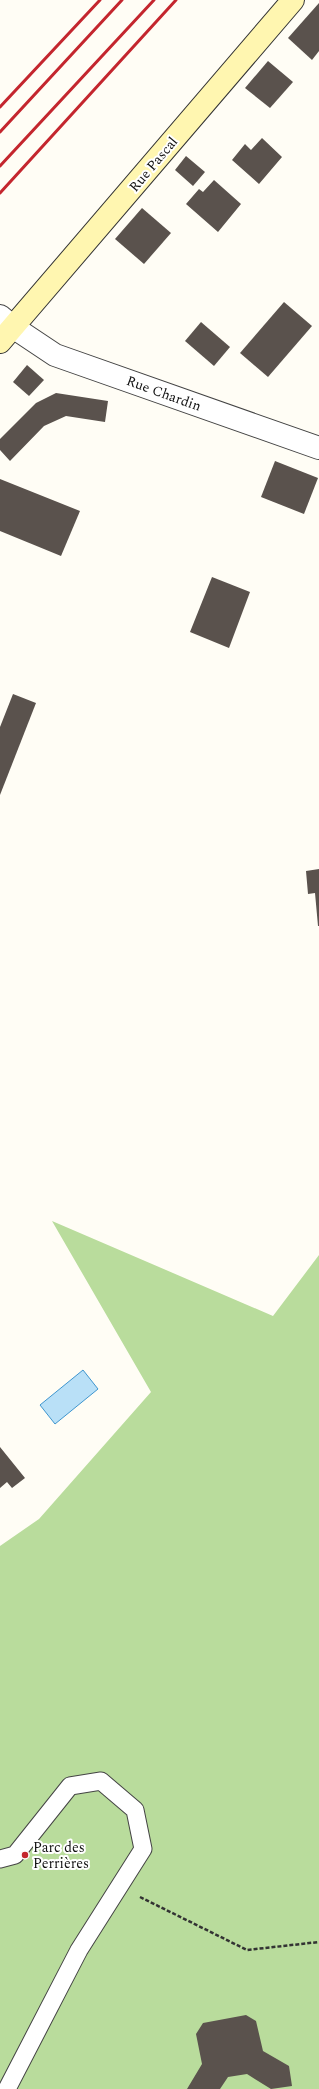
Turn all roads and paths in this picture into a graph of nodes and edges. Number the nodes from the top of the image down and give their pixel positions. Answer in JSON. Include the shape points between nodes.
{"nodes":[{"id":1,"x":293,"y":0,"type":"edge"},
{"id":2,"x":4,"y":329,"type":"edge"},
{"id":3,"x":319,"y":448,"type":"edge"},
{"id":4,"x":0,"y":1860,"type":"edge"},
{"id":5,"x":120,"y":1887,"type":"junction"},
{"id":6,"x":319,"y":1942,"type":"edge"},
{"id":7,"x":7,"y":2089,"type":"edge"}],
"edges":[{"from":1,"to":2,"type":"main road","name":"Rue Pascal"},
{"from":2,"to":3,"type":"street","name":"Rue Chardin","via":[[55,355]]},
{"from":4,"to":5,"type":"lane","via":[[15,1855],[70,1786],[101,1781],[135,1810],[143,1849]]},
{"from":5,"to":6,"type":"path","via":[[247,1950]]},
{"from":5,"to":7,"type":"lane","via":[[79,1950]]}]}
